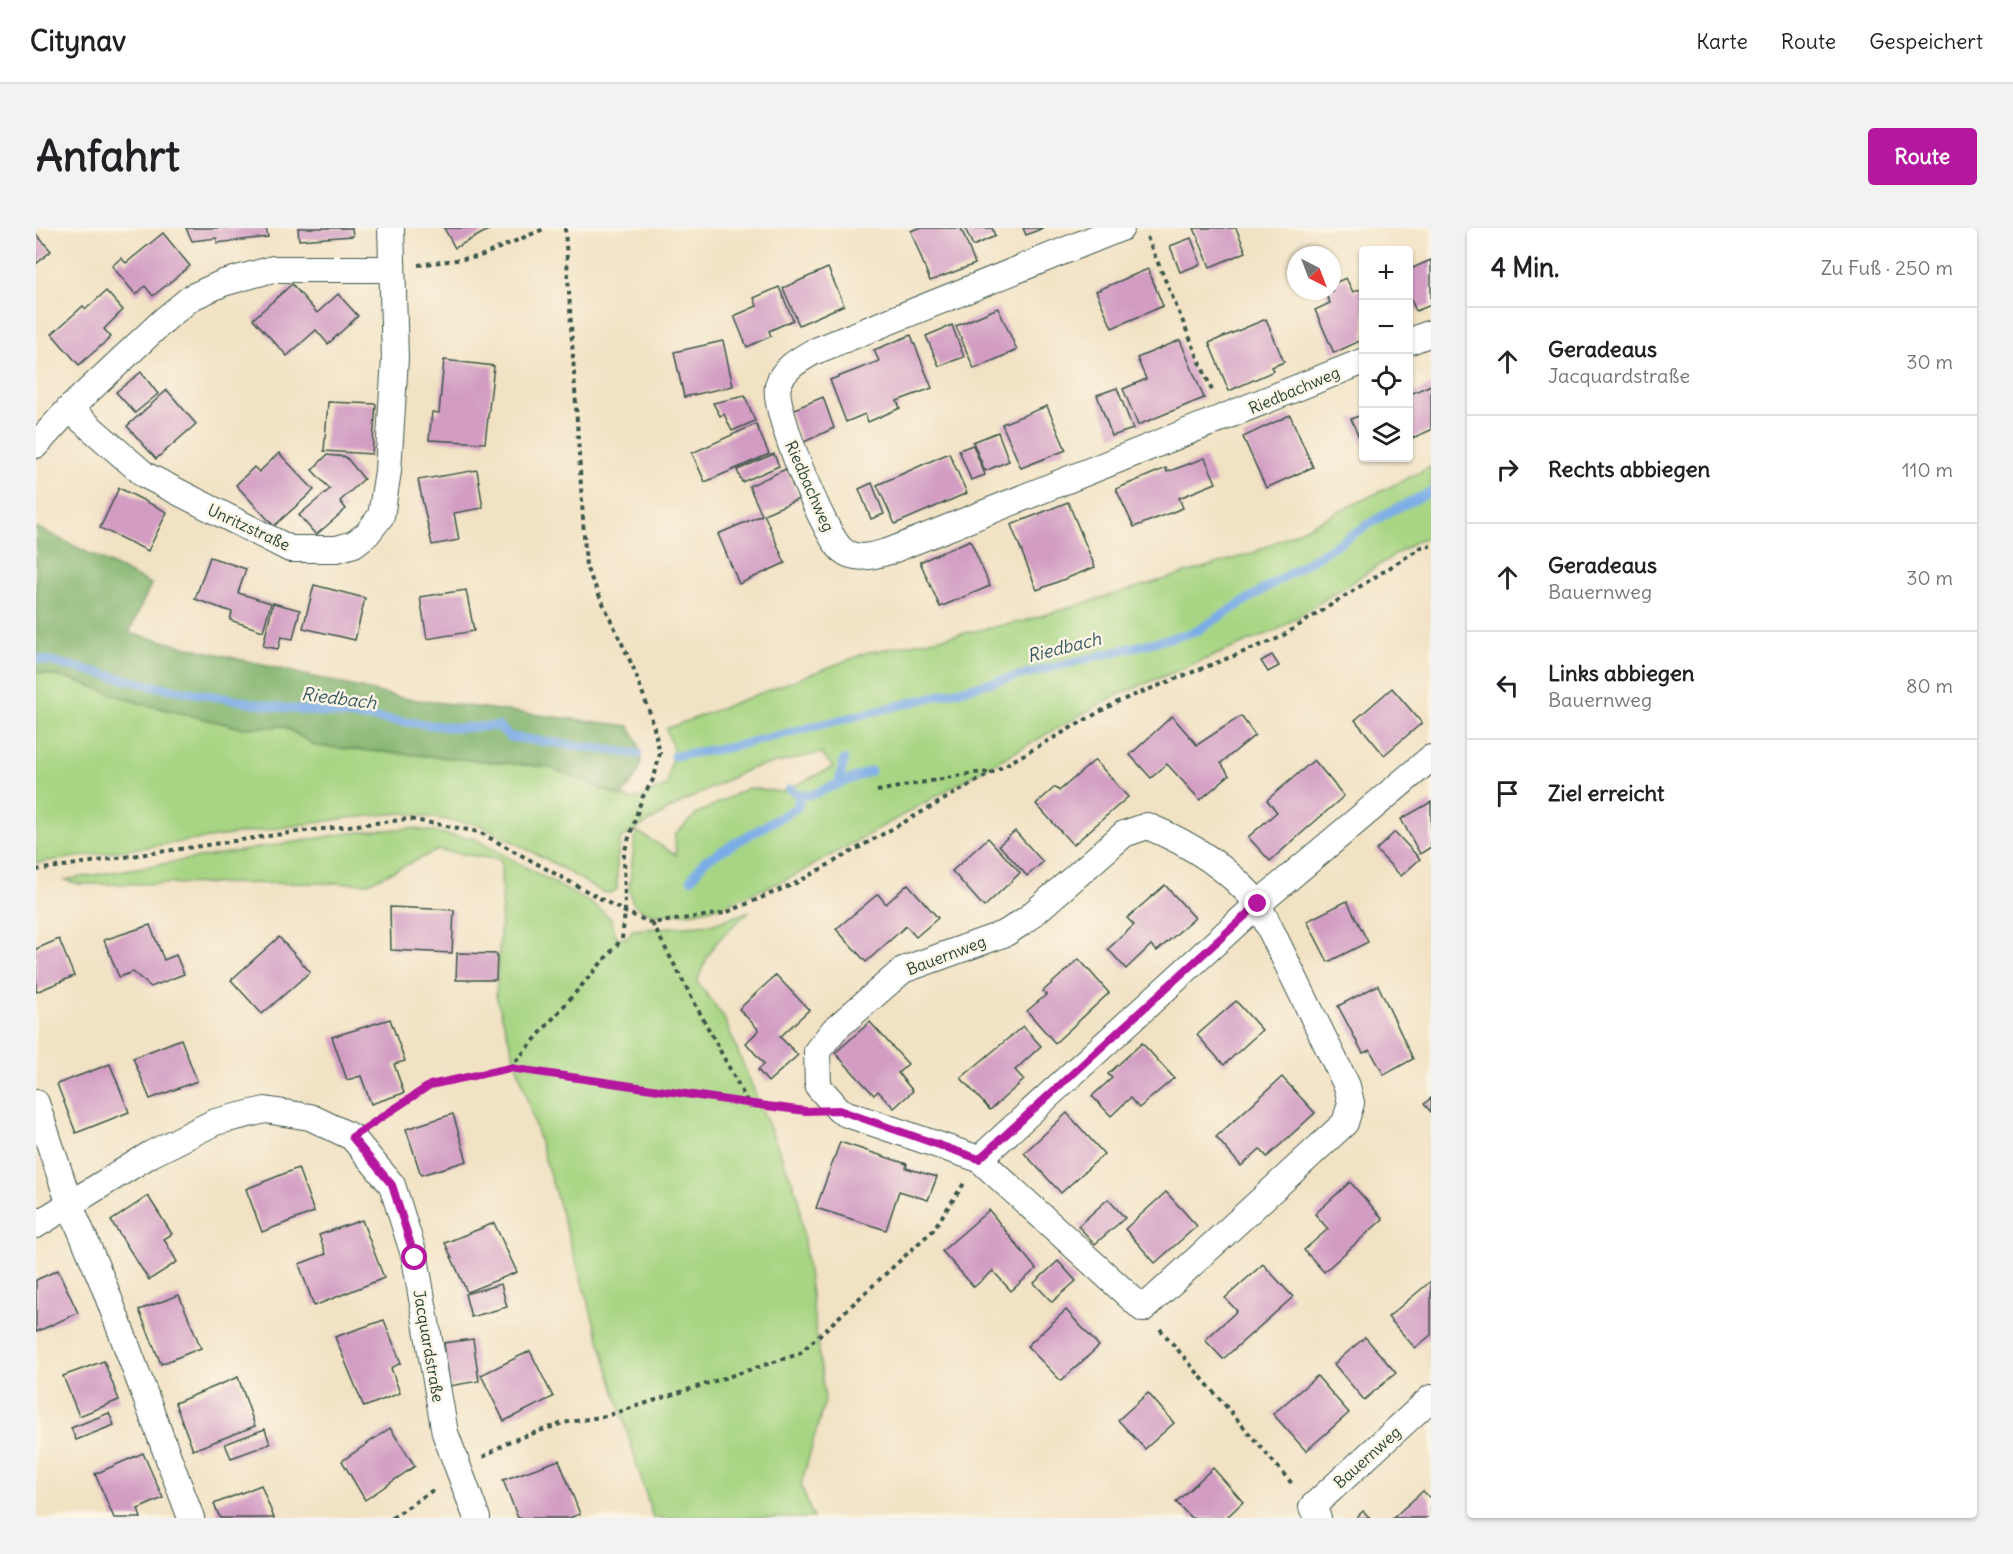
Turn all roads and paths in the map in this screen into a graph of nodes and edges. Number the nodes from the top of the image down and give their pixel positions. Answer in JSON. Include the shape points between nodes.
{"nodes":[{"id":1,"x":391,"y":228,"type":"edge"},
{"id":2,"x":546,"y":228,"type":"edge"},
{"id":3,"x":565,"y":228,"type":"edge"},
{"id":4,"x":1121,"y":228,"type":"edge"},
{"id":5,"x":1143,"y":228,"type":"edge"},
{"id":6,"x":392,"y":269,"type":"junction"},
{"id":7,"x":1431,"y":333,"type":"edge"},
{"id":8,"x":1413,"y":340,"type":"edge"},
{"id":9,"x":1359,"y":363,"type":"edge"},
{"id":10,"x":69,"y":410,"type":"junction"},
{"id":11,"x":1224,"y":419,"type":"junction"},
{"id":12,"x":36,"y":445,"type":"edge"},
{"id":13,"x":1431,"y":546,"type":"edge"},
{"id":14,"x":1431,"y":758,"type":"edge"},
{"id":15,"x":993,"y":772,"type":"junction"},
{"id":16,"x":877,"y":791,"type":"dead end"},
{"id":17,"x":36,"y":870,"type":"edge"},
{"id":18,"x":1258,"y":904,"type":"junction"},
{"id":19,"x":625,"y":912,"type":"junction"},
{"id":20,"x":652,"y":922,"type":"junction"},
{"id":21,"x":510,"y":1068,"type":"junction"},
{"id":22,"x":748,"y":1102,"type":"junction"},
{"id":23,"x":36,"y":1103,"type":"edge"},
{"id":24,"x":839,"y":1110,"type":"junction"},
{"id":25,"x":352,"y":1137,"type":"junction"},
{"id":26,"x":979,"y":1159,"type":"junction"},
{"id":27,"x":70,"y":1205,"type":"junction"},
{"id":28,"x":36,"y":1225,"type":"edge"},
{"id":29,"x":1143,"y":1309,"type":"junction"},
{"id":30,"x":1431,"y":1398,"type":"edge"},
{"id":31,"x":459,"y":1472,"type":"junction"},
{"id":32,"x":1315,"y":1512,"type":"edge"},
{"id":33,"x":191,"y":1518,"type":"edge"},
{"id":34,"x":392,"y":1518,"type":"edge"},
{"id":35,"x":477,"y":1518,"type":"edge"}],
"edges":[{"from":1,"to":6,"type":"street","name":"Unritzstraße"},
{"from":2,"to":6,"type":"path","via":[[478,257]]},
{"from":3,"to":19,"type":"path","via":[[586,567],[633,667],[660,753],[624,853]]},
{"from":4,"to":11,"type":"street","name":"Riedbachweg","via":[[813,352],[792,364],[778,386],[779,410],[825,526],[843,551],[863,558],[890,551]]},
{"from":5,"to":11,"type":"path"},
{"from":6,"to":10,"type":"street","via":[[273,268],[223,283],[192,297],[164,320]]},
{"from":6,"to":10,"type":"street","name":"Unritzstraße","via":[[395,358],[388,471],[381,516],[354,544],[337,549],[290,549],[145,476]]},
{"from":7,"to":8,"type":"street"},
{"from":9,"to":11,"type":"street","name":"Riedbachweg"},
{"from":10,"to":12,"type":"street"},
{"from":13,"to":15,"type":"path","via":[[1422,547],[1279,638],[1117,702]]},
{"from":14,"to":18,"type":"street"},
{"from":15,"to":16,"type":"path","via":[[974,772]]},
{"from":15,"to":20,"type":"path","via":[[796,883],[752,903],[724,913]]},
{"from":17,"to":19,"type":"path","via":[[409,819],[479,832]]},
{"from":18,"to":24,"type":"street","name":"Bauernweg","via":[[1238,880],[1175,837],[1147,826],[1124,834],[1027,919],[1006,933],[903,970],[834,1030],[817,1051],[818,1086]]},
{"from":18,"to":26,"type":"street"},
{"from":18,"to":29,"type":"street","name":"Bauernweg","via":[[1347,1086],[1351,1103],[1345,1123]]},
{"from":19,"to":20,"type":"path"},
{"from":19,"to":21,"type":"path","via":[[622,939]]},
{"from":20,"to":22,"type":"path"},
{"from":21,"to":22,"type":"path"},
{"from":21,"to":25,"type":"path","via":[[430,1085]]},
{"from":22,"to":24,"type":"path","via":[[806,1111]]},
{"from":23,"to":27,"type":"street"},
{"from":24,"to":26,"type":"street","name":"Bauernweg"},
{"from":25,"to":27,"type":"street","name":"Jacquardstraße","via":[[310,1117],[265,1110],[215,1122],[151,1154]]},
{"from":25,"to":31,"type":"street","name":"Jacquardstraße","via":[[392,1185],[415,1258],[445,1433]]},
{"from":26,"to":29,"type":"street","name":"Bauernweg"},
{"from":26,"to":31,"type":"path","via":[[933,1230],[800,1354],[606,1416],[563,1423],[508,1442]]},
{"from":27,"to":28,"type":"street","name":"Jacquardstraße"},
{"from":27,"to":33,"type":"street"},
{"from":29,"to":32,"type":"path"},
{"from":30,"to":32,"type":"street","name":"Bauernweg"},
{"from":31,"to":34,"type":"path"},
{"from":31,"to":35,"type":"street","name":"Jacquardstraße"}]}
